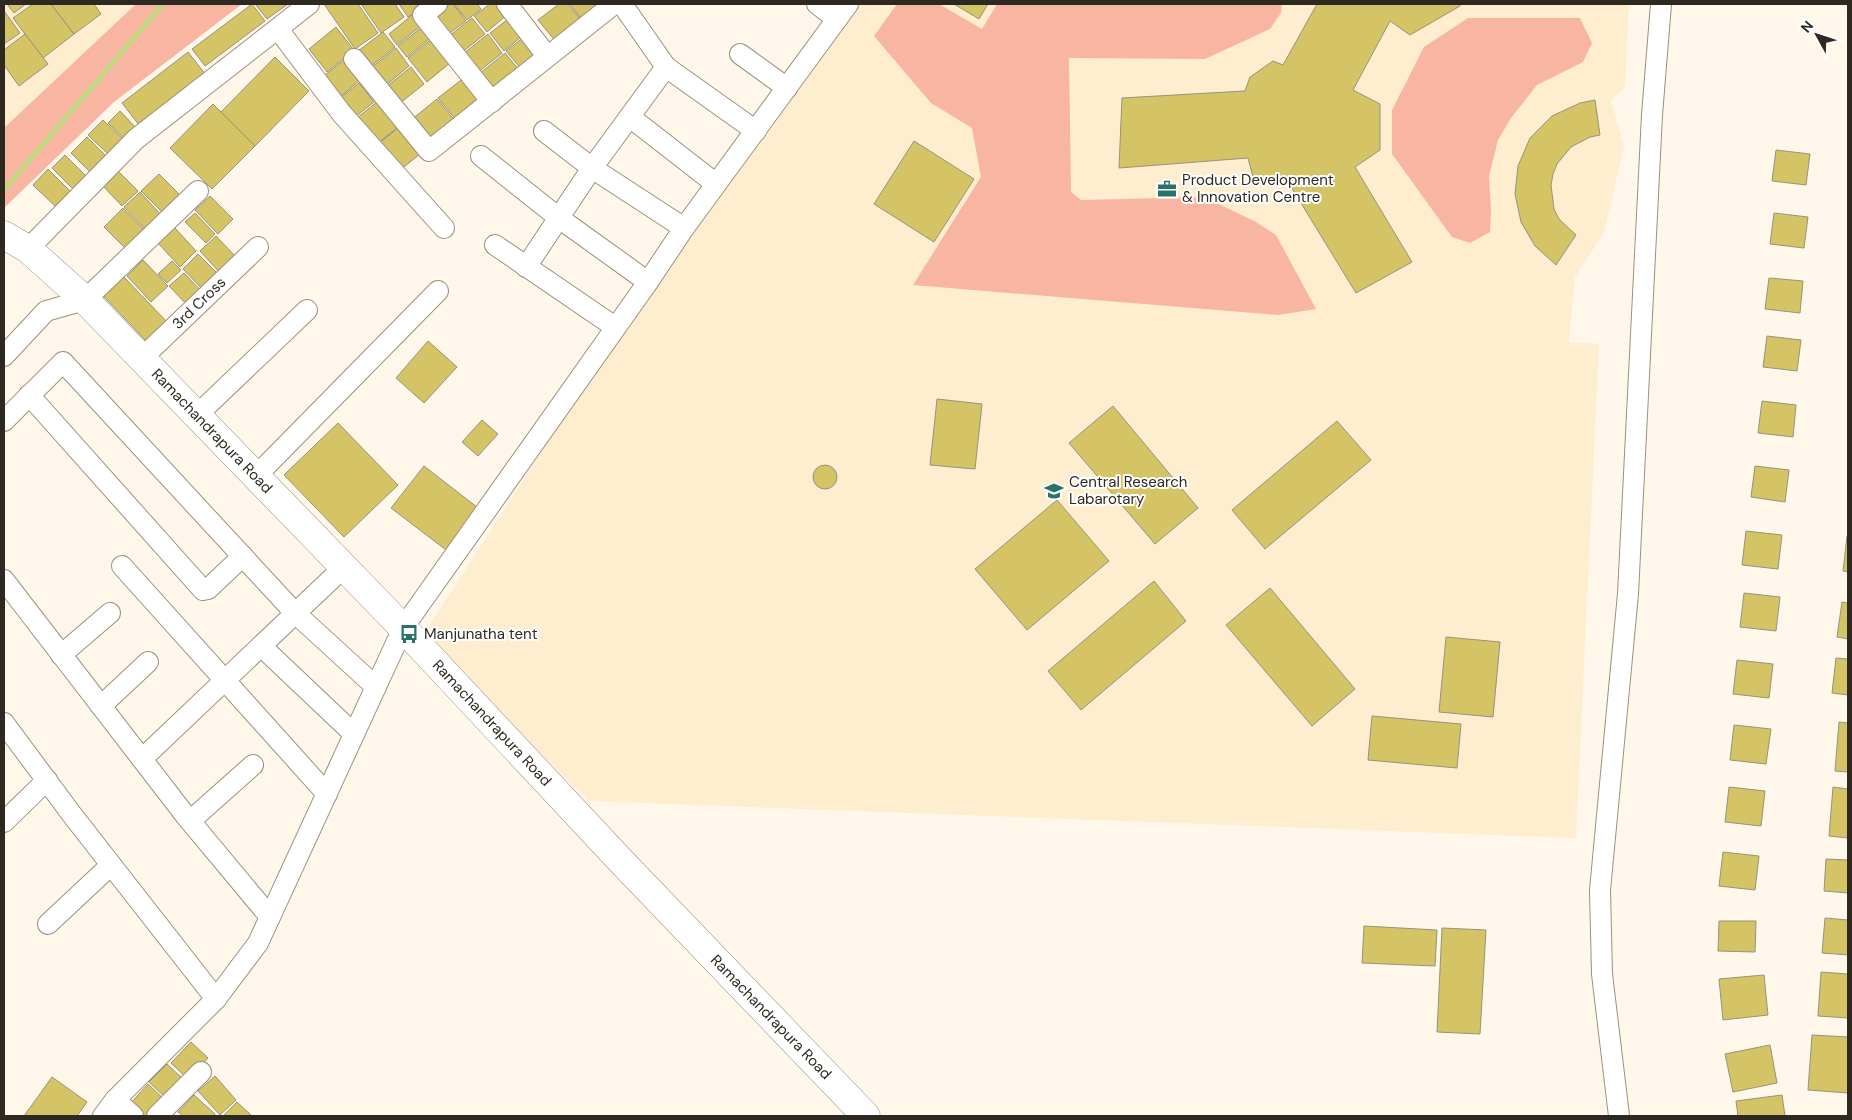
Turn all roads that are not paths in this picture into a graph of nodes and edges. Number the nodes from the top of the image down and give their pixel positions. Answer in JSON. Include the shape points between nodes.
{"nodes":[{"id":1,"x":309,"y":4,"type":"edge"},
{"id":2,"x":437,"y":4,"type":"edge"},
{"id":3,"x":507,"y":4,"type":"edge"},
{"id":4,"x":614,"y":4,"type":"edge"},
{"id":5,"x":622,"y":4,"type":"edge"},
{"id":6,"x":817,"y":4,"type":"edge"},
{"id":7,"x":1661,"y":4,"type":"edge"},
{"id":8,"x":843,"y":12,"type":"edge"},
{"id":9,"x":278,"y":29,"type":"junction"},
{"id":10,"x":740,"y":54,"type":"dead end"},
{"id":11,"x":547,"y":56,"type":"junction"},
{"id":12,"x":354,"y":59,"type":"dead end"},
{"id":13,"x":666,"y":67,"type":"junction"},
{"id":14,"x":786,"y":88,"type":"junction"},
{"id":15,"x":492,"y":102,"type":"junction"},
{"id":16,"x":630,"y":117,"type":"junction"},
{"id":17,"x":544,"y":131,"type":"dead end"},
{"id":18,"x":756,"y":131,"type":"junction"},
{"id":19,"x":480,"y":156,"type":"dead end"},
{"id":20,"x":592,"y":168,"type":"junction"},
{"id":21,"x":716,"y":184,"type":"junction"},
{"id":22,"x":198,"y":191,"type":"dead end"},
{"id":23,"x":559,"y":218,"type":"junction"},
{"id":24,"x":444,"y":228,"type":"dead end"},
{"id":25,"x":684,"y":228,"type":"junction"},
{"id":26,"x":4,"y":235,"type":"edge"},
{"id":27,"x":495,"y":245,"type":"dead end"},
{"id":28,"x":258,"y":247,"type":"dead end"},
{"id":29,"x":28,"y":249,"type":"junction"},
{"id":30,"x":526,"y":266,"type":"junction"},
{"id":31,"x":648,"y":282,"type":"junction"},
{"id":32,"x":438,"y":291,"type":"dead end"},
{"id":33,"x":85,"y":300,"type":"junction"},
{"id":34,"x":307,"y":310,"type":"dead end"},
{"id":35,"x":615,"y":327,"type":"junction"},
{"id":36,"x":4,"y":356,"type":"edge"},
{"id":37,"x":141,"y":359,"type":"junction"},
{"id":38,"x":29,"y":396,"type":"junction"},
{"id":39,"x":197,"y":415,"type":"junction"},
{"id":40,"x":4,"y":421,"type":"edge"},
{"id":41,"x":256,"y":476,"type":"junction"},
{"id":42,"x":242,"y":556,"type":"junction"},
{"id":43,"x":122,"y":566,"type":"dead end"},
{"id":44,"x":344,"y":567,"type":"junction"},
{"id":45,"x":4,"y":580,"type":"edge"},
{"id":46,"x":110,"y":613,"type":"dead end"},
{"id":47,"x":295,"y":613,"type":"junction"},
{"id":48,"x":403,"y":628,"type":"junction"},
{"id":49,"x":260,"y":646,"type":"junction"},
{"id":50,"x":62,"y":654,"type":"junction"},
{"id":51,"x":148,"y":662,"type":"dead end"},
{"id":52,"x":225,"y":681,"type":"junction"},
{"id":53,"x":376,"y":687,"type":"junction"},
{"id":54,"x":101,"y":706,"type":"junction"},
{"id":55,"x":4,"y":723,"type":"edge"},
{"id":56,"x":354,"y":734,"type":"junction"},
{"id":57,"x":142,"y":759,"type":"junction"},
{"id":58,"x":253,"y":765,"type":"dead end"},
{"id":59,"x":46,"y":780,"type":"junction"},
{"id":60,"x":327,"y":794,"type":"junction"},
{"id":61,"x":4,"y":822,"type":"edge"},
{"id":62,"x":190,"y":822,"type":"junction"},
{"id":63,"x":111,"y":865,"type":"junction"},
{"id":64,"x":270,"y":917,"type":"junction"},
{"id":65,"x":48,"y":924,"type":"dead end"},
{"id":66,"x":216,"y":999,"type":"junction"},
{"id":67,"x":201,"y":1072,"type":"dead end"},
{"id":68,"x":115,"y":1100,"type":"junction"},
{"id":69,"x":103,"y":1116,"type":"edge"},
{"id":70,"x":133,"y":1116,"type":"edge"},
{"id":71,"x":158,"y":1116,"type":"edge"},
{"id":72,"x":866,"y":1116,"type":"edge"},
{"id":73,"x":1619,"y":1116,"type":"edge"}],
"edges":[{"from":1,"to":9,"type":"street"},
{"from":2,"to":15,"type":"street","via":[[423,15]]},
{"from":3,"to":11,"type":"street"},
{"from":4,"to":11,"type":"street"},
{"from":5,"to":13,"type":"street"},
{"from":6,"to":8,"type":"street"},
{"from":7,"to":73,"type":"street","via":[[1628,594],[1600,890],[1602,974]]},
{"from":8,"to":14,"type":"street"},
{"from":9,"to":24,"type":"street","via":[[342,114]]},
{"from":9,"to":29,"type":"street","via":[[136,139]]},
{"from":10,"to":14,"type":"street"},
{"from":11,"to":15,"type":"street"},
{"from":12,"to":15,"type":"street","via":[[428,151]]},
{"from":13,"to":16,"type":"street"},
{"from":13,"to":18,"type":"street"},
{"from":14,"to":18,"type":"street"},
{"from":16,"to":20,"type":"street"},
{"from":16,"to":21,"type":"street"},
{"from":17,"to":20,"type":"street"},
{"from":18,"to":21,"type":"street"},
{"from":19,"to":23,"type":"street"},
{"from":20,"to":23,"type":"street"},
{"from":20,"to":25,"type":"street"},
{"from":21,"to":25,"type":"street"},
{"from":22,"to":33,"type":"street"},
{"from":23,"to":30,"type":"street"},
{"from":23,"to":31,"type":"street"},
{"from":25,"to":31,"type":"street"},
{"from":26,"to":29,"type":"street","name":"Ramachandrapura Road"},
{"from":27,"to":30,"type":"street"},
{"from":28,"to":37,"type":"street","name":"3rd Cross"},
{"from":29,"to":33,"type":"street","name":"Ramachandrapura Road"},
{"from":30,"to":35,"type":"street"},
{"from":31,"to":35,"type":"street"},
{"from":32,"to":41,"type":"street"},
{"from":33,"to":36,"type":"street","via":[[46,311]]},
{"from":33,"to":37,"type":"street","name":"Ramachandrapura Road"},
{"from":34,"to":39,"type":"street"},
{"from":35,"to":48,"type":"street"},
{"from":37,"to":39,"type":"street","name":"Ramachandrapura Road"},
{"from":38,"to":40,"type":"street"},
{"from":38,"to":42,"type":"street","via":[[63,362]]},
{"from":38,"to":42,"type":"street","via":[[203,590],[208,589]]},
{"from":39,"to":41,"type":"street","name":"Ramachandrapura Road"},
{"from":41,"to":44,"type":"street","name":"Ramachandrapura Road"},
{"from":42,"to":47,"type":"street"},
{"from":43,"to":52,"type":"street"},
{"from":44,"to":47,"type":"street"},
{"from":44,"to":48,"type":"street","name":"Ramachandrapura Road"},
{"from":45,"to":50,"type":"street"},
{"from":46,"to":50,"type":"street"},
{"from":47,"to":49,"type":"street"},
{"from":47,"to":53,"type":"street"},
{"from":48,"to":53,"type":"street"},
{"from":48,"to":72,"type":"street","name":"Ramachandrapura Road"},
{"from":49,"to":52,"type":"street"},
{"from":49,"to":56,"type":"street"},
{"from":50,"to":54,"type":"street"},
{"from":51,"to":54,"type":"street"},
{"from":52,"to":57,"type":"street"},
{"from":52,"to":60,"type":"street"},
{"from":53,"to":56,"type":"street"},
{"from":54,"to":57,"type":"street"},
{"from":55,"to":59,"type":"street"},
{"from":56,"to":60,"type":"street"},
{"from":57,"to":62,"type":"street"},
{"from":58,"to":62,"type":"street"},
{"from":59,"to":61,"type":"street"},
{"from":59,"to":63,"type":"street"},
{"from":60,"to":64,"type":"street"},
{"from":62,"to":64,"type":"street"},
{"from":63,"to":65,"type":"street"},
{"from":63,"to":66,"type":"street"},
{"from":64,"to":66,"type":"street","via":[[258,944]]},
{"from":66,"to":68,"type":"street"},
{"from":67,"to":71,"type":"street"},
{"from":68,"to":69,"type":"street"},
{"from":68,"to":70,"type":"street"}]}
